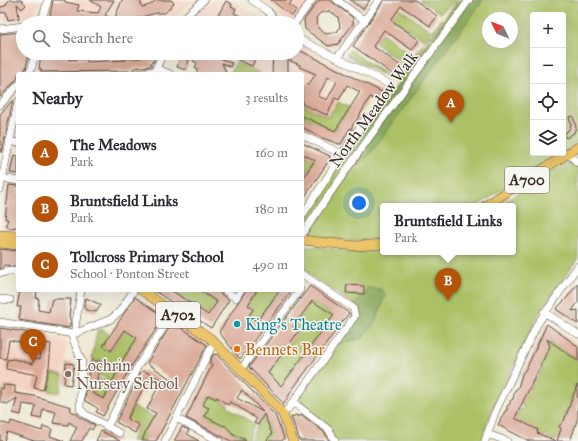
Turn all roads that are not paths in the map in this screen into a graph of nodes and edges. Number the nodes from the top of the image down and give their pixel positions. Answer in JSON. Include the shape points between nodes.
{"nodes":[{"id":1,"x":48,"y":0,"type":"edge"},
{"id":2,"x":204,"y":0,"type":"edge"},
{"id":3,"x":252,"y":0,"type":"edge"},
{"id":4,"x":312,"y":0,"type":"edge"},
{"id":5,"x":337,"y":0,"type":"edge"},
{"id":6,"x":380,"y":0,"type":"edge"},
{"id":7,"x":469,"y":0,"type":"edge"},
{"id":8,"x":42,"y":16,"type":"edge"},
{"id":9,"x":186,"y":16,"type":"edge"},
{"id":10,"x":272,"y":16,"type":"edge"},
{"id":11,"x":300,"y":16,"type":"edge"},
{"id":12,"x":364,"y":21,"type":"junction"},
{"id":13,"x":16,"y":27,"type":"edge"},
{"id":14,"x":0,"y":29,"type":"edge"},
{"id":15,"x":304,"y":42,"type":"edge"},
{"id":16,"x":337,"y":58,"type":"junction"},
{"id":17,"x":34,"y":60,"type":"edge"},
{"id":18,"x":160,"y":60,"type":"edge"},
{"id":19,"x":33,"y":64,"type":"junction"},
{"id":20,"x":29,"y":72,"type":"edge"},
{"id":21,"x":35,"y":72,"type":"edge"},
{"id":22,"x":154,"y":72,"type":"edge"},
{"id":23,"x":165,"y":72,"type":"edge"},
{"id":24,"x":389,"y":84,"type":"dead end"},
{"id":25,"x":16,"y":87,"type":"edge"},
{"id":26,"x":2,"y":102,"type":"edge"},
{"id":27,"x":16,"y":102,"type":"edge"},
{"id":28,"x":16,"y":111,"type":"edge"},
{"id":29,"x":366,"y":118,"type":"dead end"},
{"id":30,"x":304,"y":136,"type":"edge"},
{"id":31,"x":9,"y":141,"type":"junction"},
{"id":32,"x":16,"y":143,"type":"edge"},
{"id":33,"x":578,"y":147,"type":"edge"},
{"id":34,"x":342,"y":154,"type":"junction"},
{"id":35,"x":568,"y":154,"type":"junction"},
{"id":36,"x":578,"y":163,"type":"edge"},
{"id":37,"x":2,"y":178,"type":"junction"},
{"id":38,"x":16,"y":181,"type":"edge"},
{"id":39,"x":0,"y":189,"type":"edge"},
{"id":40,"x":490,"y":203,"type":"edge"},
{"id":41,"x":304,"y":213,"type":"edge"},
{"id":42,"x":304,"y":232,"type":"edge"},
{"id":43,"x":0,"y":235,"type":"edge"},
{"id":44,"x":16,"y":236,"type":"edge"},
{"id":45,"x":304,"y":240,"type":"edge"},
{"id":46,"x":0,"y":243,"type":"edge"},
{"id":47,"x":380,"y":244,"type":"edge"},
{"id":48,"x":16,"y":245,"type":"edge"},
{"id":49,"x":578,"y":266,"type":"edge"},
{"id":50,"x":16,"y":272,"type":"edge"},
{"id":51,"x":2,"y":273,"type":"dead end"},
{"id":52,"x":305,"y":277,"type":"edge"},
{"id":53,"x":81,"y":292,"type":"edge"},
{"id":54,"x":133,"y":292,"type":"edge"},
{"id":55,"x":144,"y":292,"type":"edge"},
{"id":56,"x":227,"y":292,"type":"edge"},
{"id":57,"x":240,"y":292,"type":"edge"},
{"id":58,"x":299,"y":292,"type":"edge"},
{"id":59,"x":0,"y":299,"type":"edge"},
{"id":60,"x":10,"y":300,"type":"dead end"},
{"id":61,"x":174,"y":312,"type":"junction"},
{"id":62,"x":544,"y":312,"type":"junction"},
{"id":63,"x":0,"y":322,"type":"edge"},
{"id":64,"x":72,"y":334,"type":"junction"},
{"id":65,"x":578,"y":334,"type":"edge"},
{"id":66,"x":214,"y":342,"type":"junction"},
{"id":67,"x":241,"y":369,"type":"junction"},
{"id":68,"x":293,"y":402,"type":"junction"},
{"id":69,"x":282,"y":414,"type":"junction"},
{"id":70,"x":176,"y":418,"type":"junction"},
{"id":71,"x":107,"y":426,"type":"junction"},
{"id":72,"x":119,"y":433,"type":"dead end"},
{"id":73,"x":486,"y":437,"type":"edge"},
{"id":74,"x":164,"y":441,"type":"edge"},
{"id":75,"x":219,"y":441,"type":"edge"},
{"id":76,"x":293,"y":441,"type":"edge"},
{"id":77,"x":335,"y":441,"type":"edge"},
{"id":78,"x":507,"y":441,"type":"edge"}],
"edges":[{"from":1,"to":8,"type":"street"},
{"from":2,"to":9,"type":"street"},
{"from":3,"to":10,"type":"street"},
{"from":4,"to":11,"type":"street"},
{"from":5,"to":12,"type":"street"},
{"from":6,"to":12,"type":"street"},
{"from":7,"to":42,"type":"street","name":"North Meadow Walk","via":[[352,159]]},
{"from":12,"to":16,"type":"street"},
{"from":13,"to":14,"type":"street"},
{"from":15,"to":16,"type":"street"},
{"from":16,"to":24,"type":"street"},
{"from":17,"to":19,"type":"street"},
{"from":18,"to":22,"type":"street"},
{"from":19,"to":20,"type":"street"},
{"from":19,"to":21,"type":"street"},
{"from":22,"to":23,"type":"street"},
{"from":25,"to":26,"type":"street"},
{"from":26,"to":27,"type":"street"},
{"from":28,"to":31,"type":"street"},
{"from":29,"to":34,"type":"street"},
{"from":30,"to":34,"type":"street"},
{"from":31,"to":32,"type":"street"},
{"from":31,"to":37,"type":"street"},
{"from":33,"to":35,"type":"main road","number":"A700"},
{"from":34,"to":41,"type":"street"},
{"from":35,"to":36,"type":"street"},
{"from":35,"to":40,"type":"main road","number":"A700"},
{"from":37,"to":38,"type":"street"},
{"from":37,"to":39,"type":"street"},
{"from":43,"to":44,"type":"main road"},
{"from":45,"to":47,"type":"main road","via":[[349,245]]},
{"from":46,"to":48,"type":"main road"},
{"from":49,"to":62,"type":"street"},
{"from":50,"to":51,"type":"street"},
{"from":52,"to":68,"type":"street","via":[[353,308],[355,316]]},
{"from":53,"to":64,"type":"street"},
{"from":54,"to":64,"type":"street","via":[[115,316],[106,322]]},
{"from":55,"to":61,"type":"main road","number":"A702"},
{"from":56,"to":57,"type":"street","via":[[236,298]]},
{"from":58,"to":67,"type":"street"},
{"from":59,"to":60,"type":"street"},
{"from":61,"to":66,"type":"main road","number":"A702"},
{"from":61,"to":71,"type":"street","via":[[138,367]]},
{"from":62,"to":65,"type":"street"},
{"from":62,"to":73,"type":"street"},
{"from":63,"to":64,"type":"street"},
{"from":64,"to":71,"type":"street","via":[[82,362],[79,402],[82,411]]},
{"from":66,"to":67,"type":"main road","number":"A702"},
{"from":66,"to":70,"type":"street"},
{"from":67,"to":69,"type":"main road","number":"A702"},
{"from":68,"to":69,"type":"street"},
{"from":68,"to":77,"type":"street","via":[[326,428]]},
{"from":69,"to":76,"type":"main road","number":"A702"},
{"from":70,"to":74,"type":"street"},
{"from":70,"to":75,"type":"street"},
{"from":71,"to":72,"type":"street"},
{"from":73,"to":78,"type":"street"}]}
